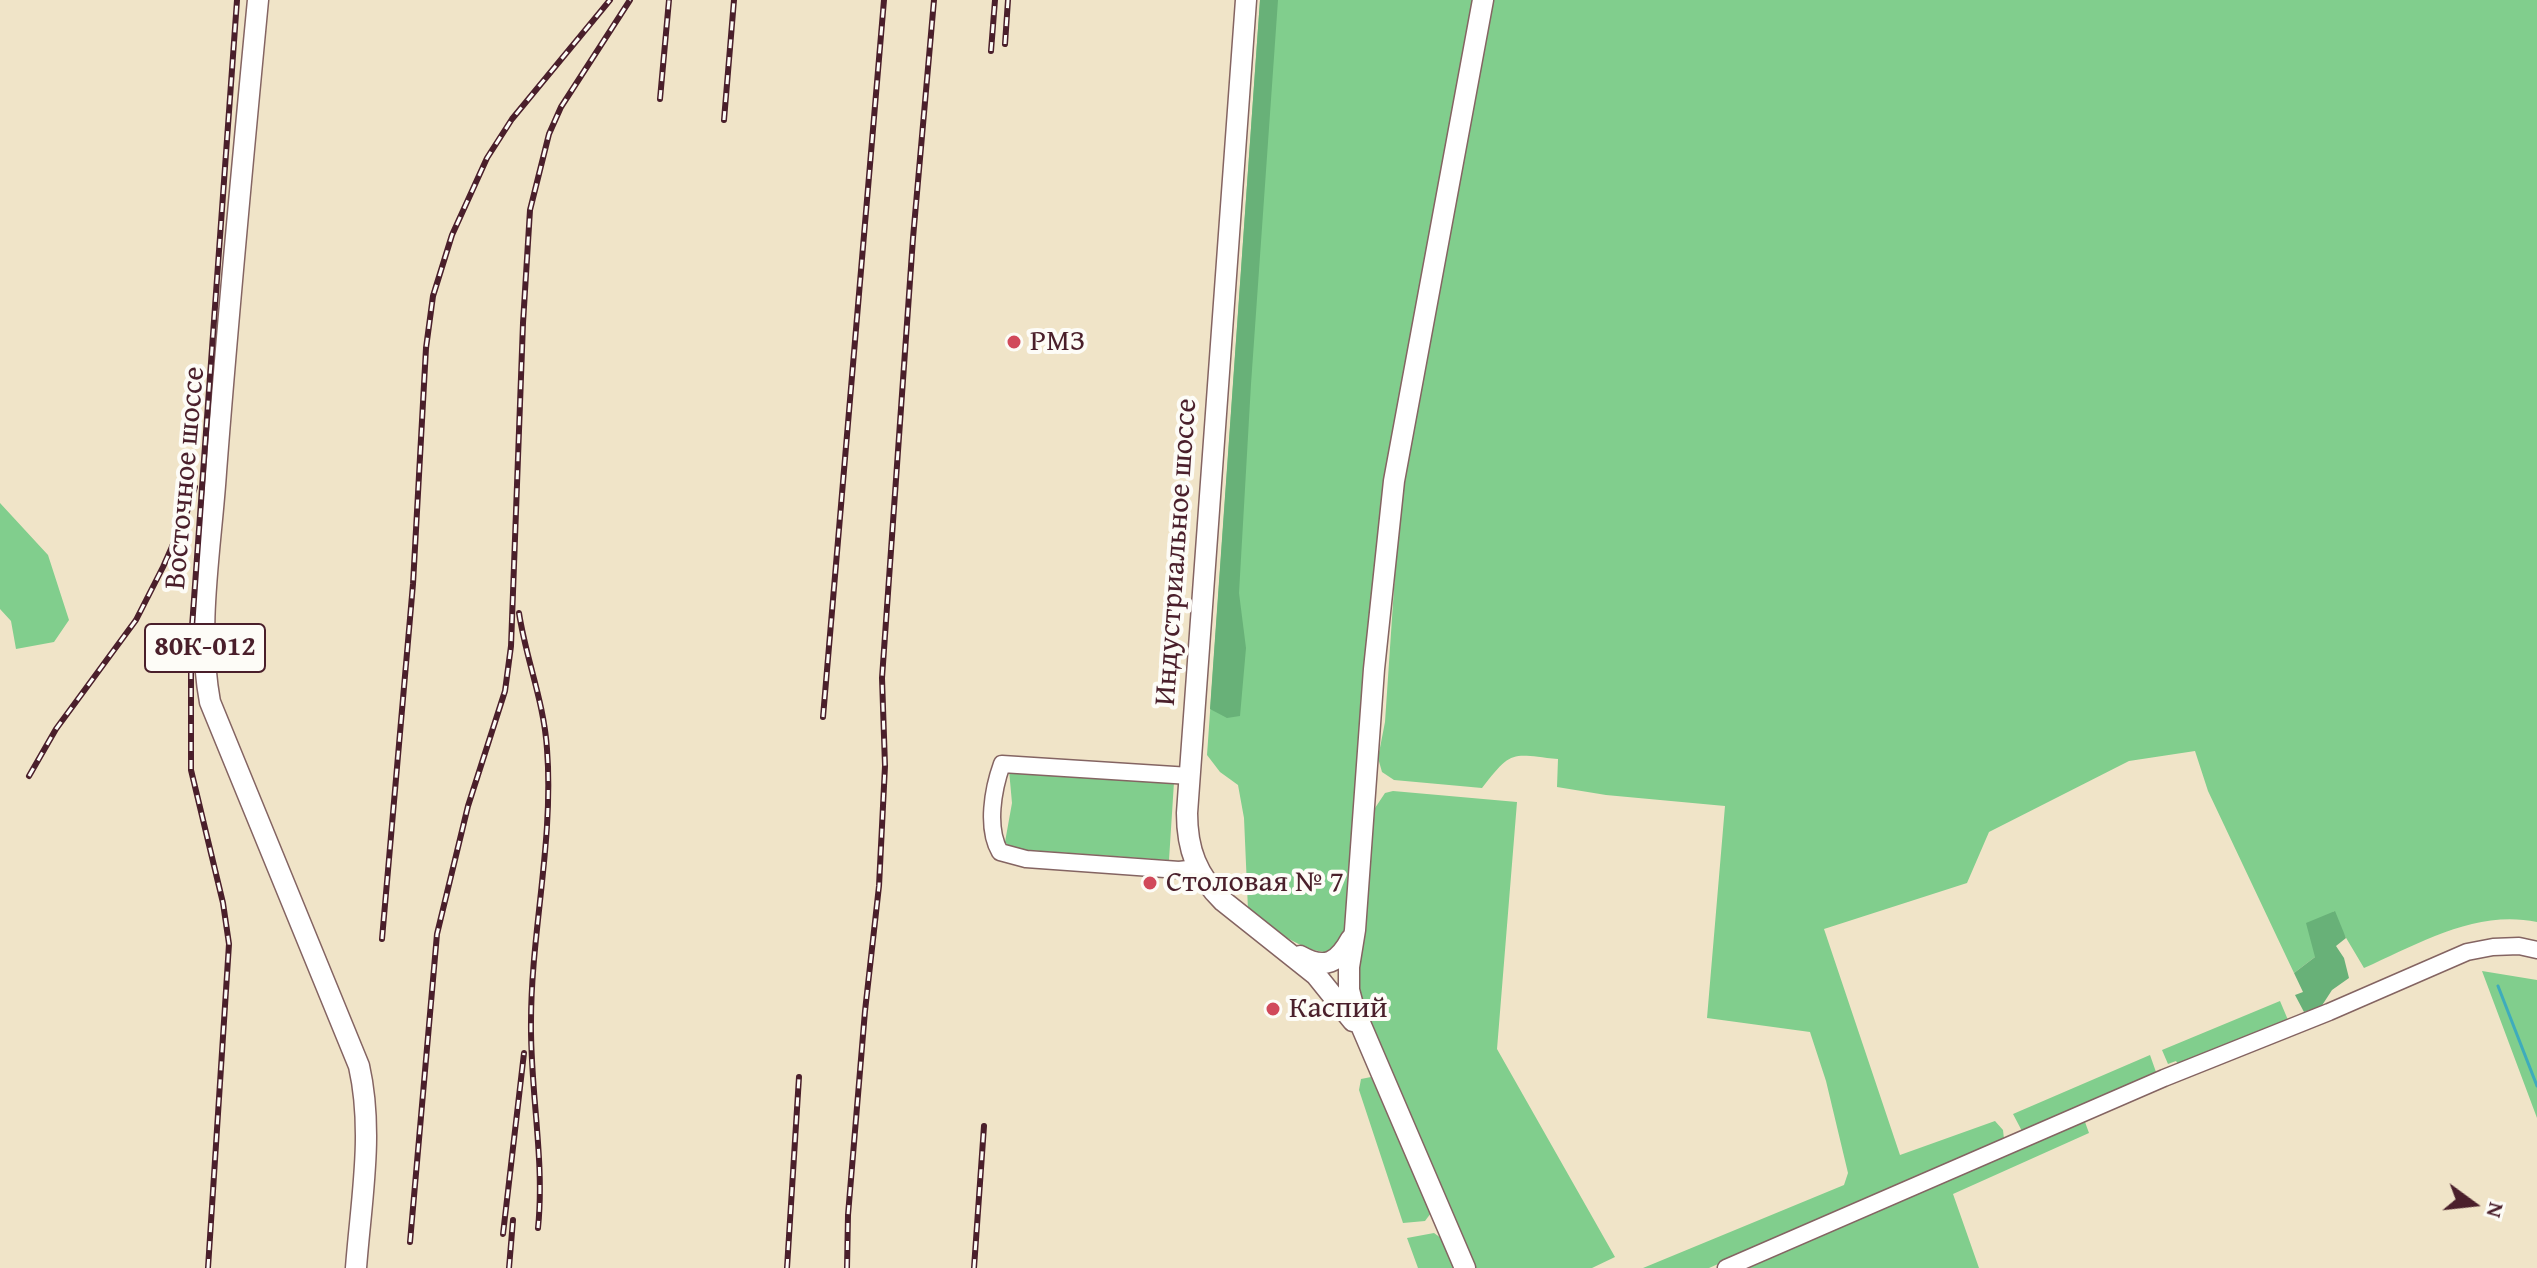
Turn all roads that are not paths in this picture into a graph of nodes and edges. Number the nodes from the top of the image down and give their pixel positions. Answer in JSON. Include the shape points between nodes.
{"nodes":[{"id":1,"x":258,"y":0,"type":"edge"},
{"id":2,"x":1246,"y":0,"type":"edge"},
{"id":3,"x":1483,"y":0,"type":"edge"},
{"id":4,"x":1190,"y":776,"type":"junction"},
{"id":5,"x":1197,"y":868,"type":"junction"},
{"id":6,"x":1355,"y":930,"type":"junction"},
{"id":7,"x":1275,"y":942,"type":"junction"},
{"id":8,"x":2537,"y":950,"type":"edge"},
{"id":9,"x":1365,"y":1037,"type":"junction"},
{"id":10,"x":356,"y":1268,"type":"edge"},
{"id":11,"x":1465,"y":1268,"type":"edge"},
{"id":12,"x":1726,"y":1268,"type":"edge"}],
"edges":[{"from":1,"to":10,"type":"main road","name":"Восточное шоссе","number":"80К-012","via":[[222,396],[204,671],[210,702],[359,1066],[366,1135]]},
{"from":2,"to":4,"type":"main road","name":"Индустриальное шоссе"},
{"from":3,"to":6,"type":"main road","name":"Индустриальное шоссе","via":[[1394,481]]},
{"from":4,"to":5,"type":"main road","name":"Индустриальное шоссе","via":[[1187,837]]},
{"from":4,"to":5,"type":"street","via":[[1002,764],[992,838],[1000,852],[1026,859]]},
{"from":5,"to":7,"type":"main road","name":"Индустриальное шоссе","via":[[1223,901]]},
{"from":6,"to":7,"type":"main road","via":[[1342,956],[1332,962],[1306,959]]},
{"from":6,"to":9,"type":"main road","name":"Индустриальное шоссе","via":[[1349,990]]},
{"from":7,"to":9,"type":"main road","name":"Индустриальное шоссе","via":[[1316,975]]},
{"from":8,"to":12,"type":"street","via":[[2519,946],[2467,952]]},
{"from":9,"to":11,"type":"main road","name":"Индустриальное шоссе"}]}
